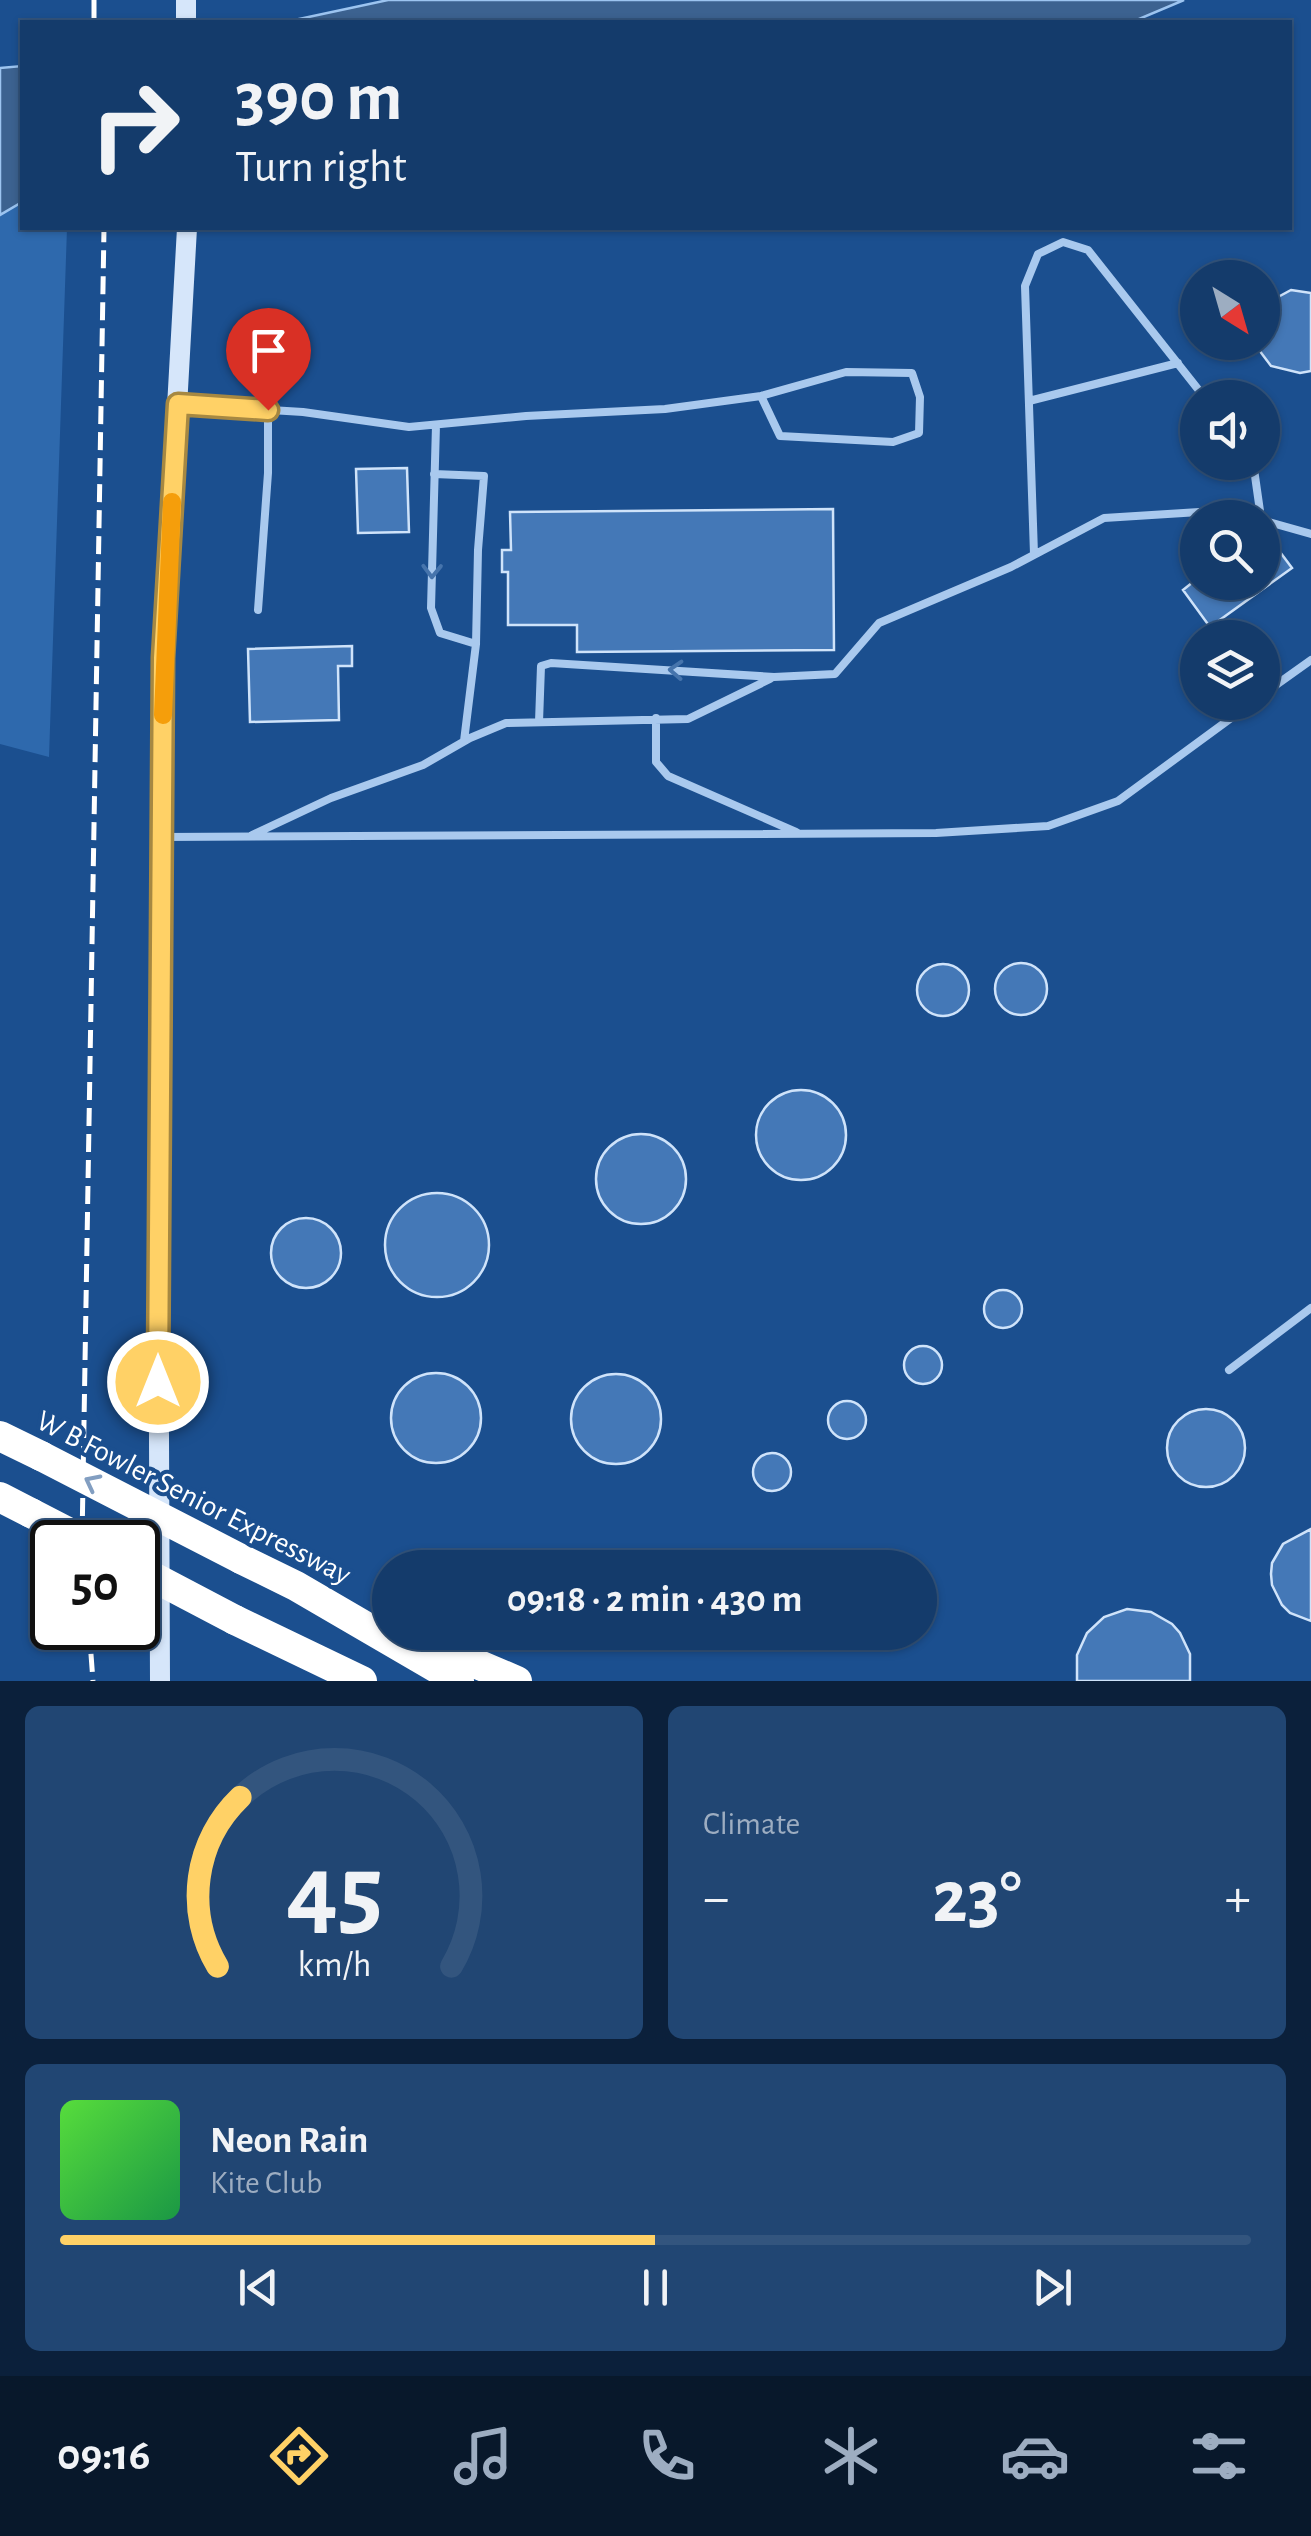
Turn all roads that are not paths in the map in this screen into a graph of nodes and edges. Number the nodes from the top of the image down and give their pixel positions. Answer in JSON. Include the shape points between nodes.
{"nodes":[{"id":1,"x":188,"y":230,"type":"edge"},
{"id":2,"x":1178,"y":363,"type":"junction"},
{"id":3,"x":1191,"y":380,"type":"edge"},
{"id":4,"x":761,"y":396,"type":"junction"},
{"id":5,"x":1029,"y":401,"type":"junction"},
{"id":6,"x":178,"y":404,"type":"junction"},
{"id":7,"x":268,"y":410,"type":"junction"},
{"id":8,"x":436,"y":425,"type":"junction"},
{"id":9,"x":434,"y":474,"type":"junction"},
{"id":10,"x":1180,"y":513,"type":"edge"},
{"id":11,"x":1280,"y":524,"type":"edge"},
{"id":12,"x":1311,"y":534,"type":"edge"},
{"id":13,"x":1034,"y":554,"type":"junction"},
{"id":14,"x":258,"y":610,"type":"dead end"},
{"id":15,"x":476,"y":644,"type":"junction"},
{"id":16,"x":1311,"y":660,"type":"edge"},
{"id":17,"x":774,"y":677,"type":"junction"},
{"id":18,"x":1280,"y":682,"type":"edge"},
{"id":19,"x":656,"y":718,"type":"junction"},
{"id":20,"x":1227,"y":720,"type":"edge"},
{"id":21,"x":539,"y":722,"type":"junction"},
{"id":22,"x":464,"y":741,"type":"junction"},
{"id":23,"x":800,"y":833,"type":"junction"},
{"id":24,"x":248,"y":836,"type":"junction"},
{"id":25,"x":163,"y":837,"type":"junction"},
{"id":26,"x":1311,"y":1308,"type":"edge"},
{"id":27,"x":1229,"y":1370,"type":"dead end"},
{"id":28,"x":0,"y":1436,"type":"edge"},
{"id":29,"x":0,"y":1497,"type":"edge"},
{"id":30,"x":44,"y":1520,"type":"edge"},
{"id":31,"x":160,"y":1580,"type":"edge"},
{"id":32,"x":296,"y":1586,"type":"junction"},
{"id":33,"x":372,"y":1619,"type":"edge"},
{"id":34,"x":244,"y":1624,"type":"junction"},
{"id":35,"x":445,"y":1650,"type":"edge"},
{"id":36,"x":507,"y":1677,"type":"edge"},
{"id":37,"x":160,"y":1681,"type":"edge"},
{"id":38,"x":317,"y":1681,"type":"edge"},
{"id":39,"x":362,"y":1681,"type":"edge"},
{"id":40,"x":459,"y":1681,"type":"edge"}],
"edges":[{"from":1,"to":6,"type":"main road"},
{"from":2,"to":3,"type":"lane"},
{"from":2,"to":5,"type":"lane"},
{"from":2,"to":5,"type":"lane","via":[[1088,250],[1063,242],[1038,254],[1025,286]]},
{"from":4,"to":4,"type":"lane","via":[[846,372],[912,373],[920,397],[919,434],[893,442],[780,436]]},
{"from":4,"to":8,"type":"lane"},
{"from":5,"to":13,"type":"lane"},
{"from":6,"to":7,"type":"lane"},
{"from":6,"to":25,"type":"main road","via":[[163,658]]},
{"from":7,"to":8,"type":"lane","via":[[409,428]]},
{"from":7,"to":14,"type":"lane"},
{"from":8,"to":9,"type":"lane"},
{"from":9,"to":15,"type":"lane","one_way":true,"via":[[431,608],[440,633]]},
{"from":9,"to":15,"type":"lane","via":[[484,476]]},
{"from":10,"to":13,"type":"lane","via":[[1104,518]]},
{"from":11,"to":12,"type":"lane"},
{"from":13,"to":17,"type":"lane","via":[[879,623],[835,674]]},
{"from":15,"to":22,"type":"lane"},
{"from":16,"to":18,"type":"lane"},
{"from":17,"to":19,"type":"lane","via":[[688,719]]},
{"from":17,"to":21,"type":"lane","one_way":true,"via":[[551,663],[540,666]]},
{"from":19,"to":21,"type":"lane"},
{"from":19,"to":23,"type":"lane","via":[[656,762],[668,776]]},
{"from":20,"to":23,"type":"lane","via":[[1118,800],[1048,826]]},
{"from":21,"to":22,"type":"lane","via":[[506,723]]},
{"from":22,"to":24,"type":"lane"},
{"from":23,"to":24,"type":"lane"},
{"from":24,"to":25,"type":"lane"},
{"from":25,"to":37,"type":"main road"},
{"from":26,"to":27,"type":"lane"},
{"from":32,"to":28,"type":"highway","name":"W B Fowler Senior Expressway","one_way":true,"bridge":true},
{"from":29,"to":30,"type":"highway","bridge":true},
{"from":31,"to":34,"type":"highway","bridge":true},
{"from":32,"to":33,"type":"highway"},
{"from":32,"to":40,"type":"highway","name":"W B Fowler Senior Expressway"},
{"from":34,"to":38,"type":"highway"},
{"from":34,"to":39,"type":"highway"},
{"from":35,"to":36,"type":"highway"}]}
